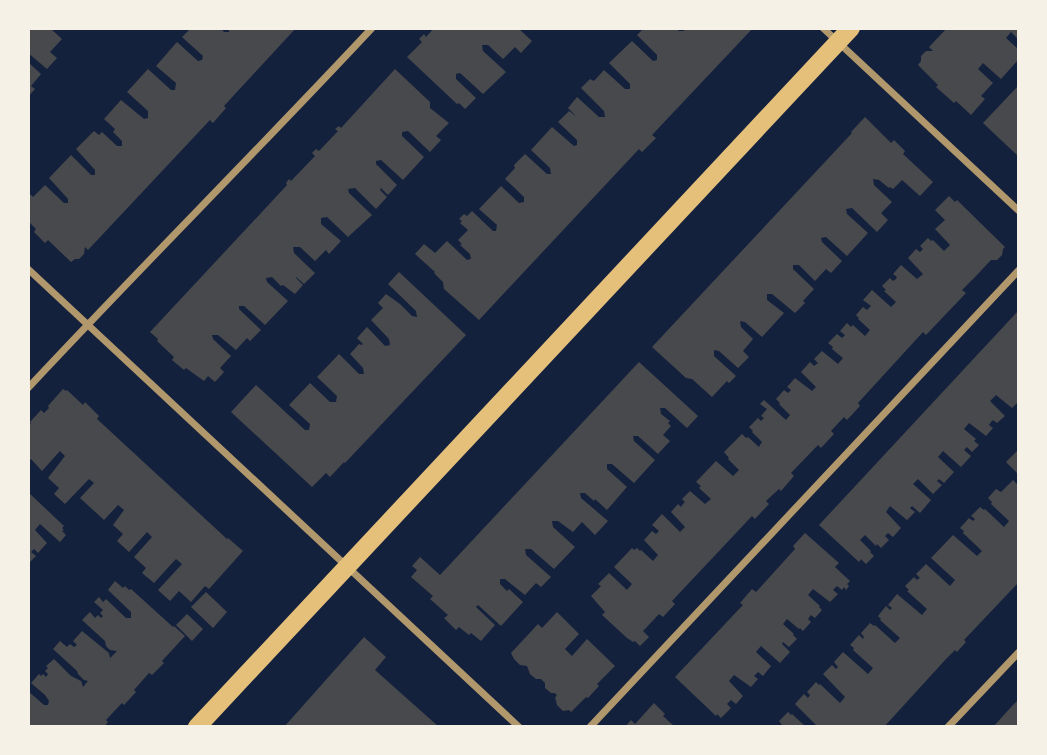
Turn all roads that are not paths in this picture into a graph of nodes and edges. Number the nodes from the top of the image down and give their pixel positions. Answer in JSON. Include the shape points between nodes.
{"nodes":[{"id":1,"x":372,"y":28,"type":"edge"},
{"id":2,"x":823,"y":28,"type":"edge"},
{"id":3,"x":851,"y":28,"type":"edge"},
{"id":4,"x":838,"y":42,"type":"junction"},
{"id":5,"x":1019,"y":211,"type":"edge"},
{"id":6,"x":28,"y":268,"type":"edge"},
{"id":7,"x":1019,"y":270,"type":"edge"},
{"id":8,"x":88,"y":324,"type":"junction"},
{"id":9,"x":28,"y":388,"type":"edge"},
{"id":10,"x":347,"y":566,"type":"junction"},
{"id":11,"x":1019,"y":652,"type":"edge"},
{"id":12,"x":197,"y":727,"type":"edge"},
{"id":13,"x":519,"y":727,"type":"edge"},
{"id":14,"x":590,"y":727,"type":"edge"},
{"id":15,"x":948,"y":727,"type":"edge"}],
"edges":[{"from":1,"to":8,"type":"street"},
{"from":2,"to":4,"type":"street"},
{"from":3,"to":4,"type":"main road"},
{"from":4,"to":5,"type":"street"},
{"from":4,"to":10,"type":"main road"},
{"from":6,"to":8,"type":"street"},
{"from":7,"to":14,"type":"street"},
{"from":8,"to":9,"type":"street"},
{"from":8,"to":10,"type":"street"},
{"from":10,"to":12,"type":"main road"},
{"from":10,"to":13,"type":"street"},
{"from":11,"to":15,"type":"street"}]}
